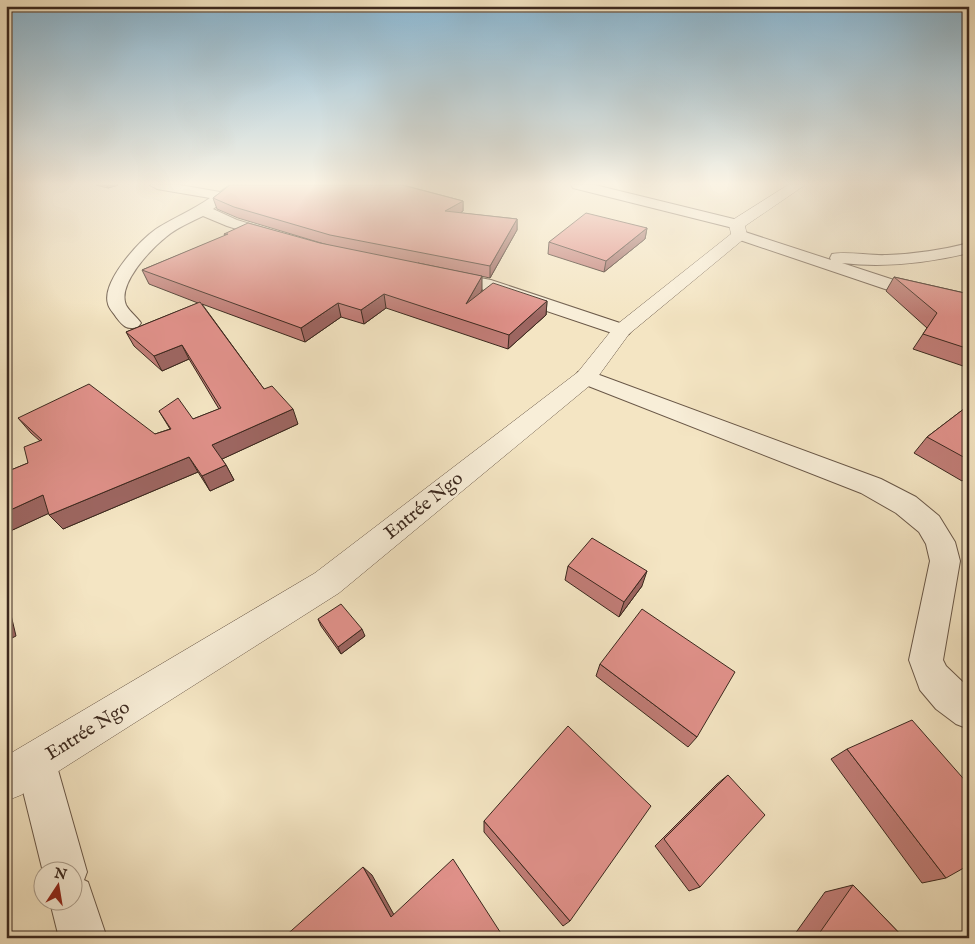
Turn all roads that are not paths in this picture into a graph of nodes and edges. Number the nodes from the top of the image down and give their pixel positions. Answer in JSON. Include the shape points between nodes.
{"nodes":[{"id":1,"x":168,"y":229,"type":"edge"},
{"id":2,"x":252,"y":229,"type":"edge"},
{"id":3,"x":735,"y":229,"type":"edge"},
{"id":4,"x":738,"y":230,"type":"junction"},
{"id":5,"x":289,"y":240,"type":"edge"},
{"id":6,"x":969,"y":248,"type":"edge"},
{"id":7,"x":792,"y":252,"type":"junction"},
{"id":8,"x":436,"y":274,"type":"edge"},
{"id":9,"x":969,"y":304,"type":"edge"},
{"id":10,"x":130,"y":323,"type":"dead end"},
{"id":11,"x":622,"y":330,"type":"junction"},
{"id":12,"x":586,"y":377,"type":"junction"},
{"id":13,"x":969,"y":711,"type":"edge"},
{"id":14,"x":21,"y":771,"type":"edge"},
{"id":15,"x":61,"y":862,"type":"edge"},
{"id":16,"x":76,"y":912,"type":"edge"},
{"id":17,"x":83,"y":938,"type":"edge"}],
"edges":[{"from":1,"to":10,"type":"street","via":[[136,257],[119,283],[117,305]]},
{"from":2,"to":5,"type":"street"},
{"from":3,"to":4,"type":"street"},
{"from":4,"to":7,"type":"street"},
{"from":4,"to":11,"type":"street","name":"Entrée Ngo"},
{"from":6,"to":7,"type":"street","via":[[937,256],[859,261]]},
{"from":7,"to":9,"type":"street","via":[[891,285]]},
{"from":8,"to":11,"type":"street","via":[[485,284]]},
{"from":11,"to":12,"type":"street","name":"Entrée Ngo"},
{"from":12,"to":13,"type":"street","via":[[871,486],[930,524],[940,542],[945,561],[926,660],[933,678]]},
{"from":12,"to":14,"type":"street","name":"Entrée Ngo","via":[[327,583]]},
{"from":14,"to":15,"type":"street"},
{"from":16,"to":17,"type":"street"}]}
